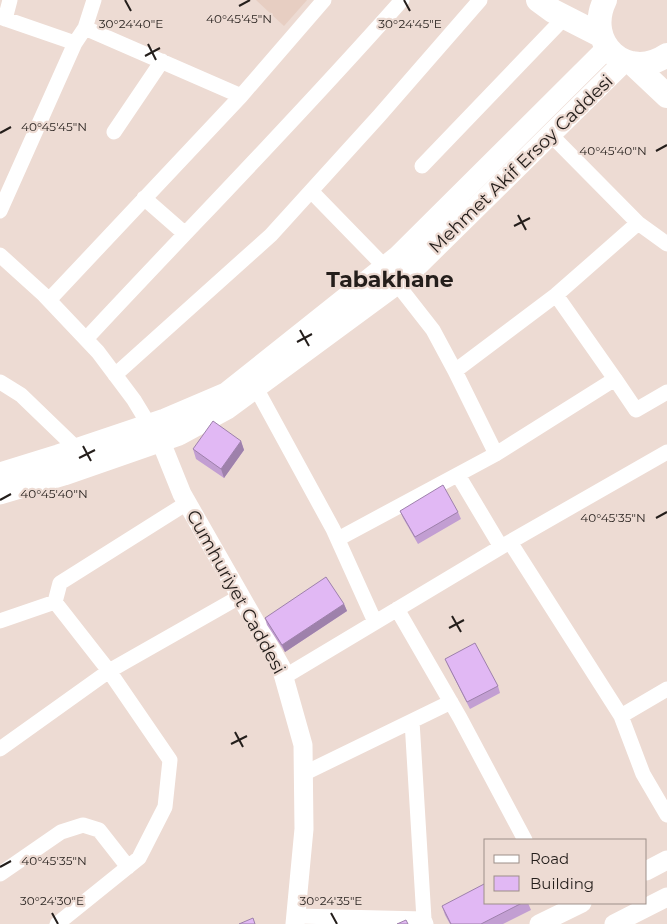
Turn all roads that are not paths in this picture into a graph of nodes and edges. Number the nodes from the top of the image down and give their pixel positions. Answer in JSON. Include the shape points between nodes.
{"nodes":[{"id":1,"x":10,"y":0,"type":"edge"},
{"id":2,"x":94,"y":0,"type":"edge"},
{"id":3,"x":324,"y":0,"type":"edge"},
{"id":4,"x":402,"y":0,"type":"edge"},
{"id":5,"x":480,"y":0,"type":"edge"},
{"id":6,"x":538,"y":0,"type":"edge"},
{"id":7,"x":605,"y":0,"type":"edge"},
{"id":8,"x":565,"y":17,"type":"junction"},
{"id":9,"x":2,"y":18,"type":"edge"},
{"id":10,"x":85,"y":28,"type":"junction"},
{"id":11,"x":75,"y":43,"type":"junction"},
{"id":12,"x":616,"y":52,"type":"junction"},
{"id":13,"x":667,"y":55,"type":"edge"},
{"id":14,"x":162,"y":61,"type":"junction"},
{"id":15,"x":241,"y":96,"type":"junction"},
{"id":16,"x":667,"y":96,"type":"edge"},
{"id":17,"x":114,"y":132,"type":"dead end"},
{"id":18,"x":551,"y":134,"type":"junction"},
{"id":19,"x":422,"y":166,"type":"dead end"},
{"id":20,"x":311,"y":191,"type":"junction"},
{"id":21,"x":144,"y":198,"type":"junction"},
{"id":22,"x":0,"y":211,"type":"edge"},
{"id":23,"x":638,"y":223,"type":"junction"},
{"id":24,"x":184,"y":233,"type":"junction"},
{"id":25,"x":667,"y":244,"type":"edge"},
{"id":26,"x":0,"y":255,"type":"edge"},
{"id":27,"x":385,"y":267,"type":"junction"},
{"id":28,"x":397,"y":284,"type":"junction"},
{"id":29,"x":556,"y":295,"type":"junction"},
{"id":30,"x":49,"y":300,"type":"junction"},
{"id":31,"x":86,"y":340,"type":"junction"},
{"id":32,"x":455,"y":371,"type":"junction"},
{"id":33,"x":115,"y":375,"type":"junction"},
{"id":34,"x":614,"y":379,"type":"junction"},
{"id":35,"x":0,"y":382,"type":"edge"},
{"id":36,"x":256,"y":388,"type":"junction"},
{"id":37,"x":667,"y":392,"type":"edge"},
{"id":38,"x":148,"y":425,"type":"junction"},
{"id":39,"x":161,"y":442,"type":"junction"},
{"id":40,"x":77,"y":449,"type":"junction"},
{"id":41,"x":496,"y":454,"type":"junction"},
{"id":42,"x":664,"y":459,"type":"edge"},
{"id":43,"x":0,"y":473,"type":"edge"},
{"id":44,"x":458,"y":475,"type":"junction"},
{"id":45,"x":0,"y":494,"type":"edge"},
{"id":46,"x":187,"y":503,"type":"junction"},
{"id":47,"x":338,"y":539,"type":"junction"},
{"id":48,"x":505,"y":544,"type":"junction"},
{"id":49,"x":241,"y":596,"type":"junction"},
{"id":50,"x":55,"y":602,"type":"junction"},
{"id":51,"x":397,"y":609,"type":"junction"},
{"id":52,"x":0,"y":621,"type":"edge"},
{"id":53,"x":376,"y":622,"type":"junction"},
{"id":54,"x":109,"y":671,"type":"junction"},
{"id":55,"x":284,"y":678,"type":"junction"},
{"id":56,"x":667,"y":689,"type":"edge"},
{"id":57,"x":451,"y":702,"type":"junction"},
{"id":58,"x":621,"y":716,"type":"junction"},
{"id":59,"x":412,"y":722,"type":"junction"},
{"id":60,"x":0,"y":749,"type":"edge"},
{"id":61,"x":303,"y":774,"type":"junction"},
{"id":62,"x":667,"y":815,"type":"edge"},
{"id":63,"x":524,"y":839,"type":"edge"},
{"id":64,"x":667,"y":860,"type":"edge"},
{"id":65,"x":128,"y":866,"type":"junction"},
{"id":66,"x":647,"y":870,"type":"edge"},
{"id":67,"x":0,"y":874,"type":"edge"},
{"id":68,"x":667,"y":898,"type":"edge"},
{"id":69,"x":577,"y":904,"type":"edge"},
{"id":70,"x":561,"y":907,"type":"edge"},
{"id":71,"x":295,"y":920,"type":"edge"},
{"id":72,"x":425,"y":921,"type":"edge"},
{"id":73,"x":57,"y":924,"type":"edge"},
{"id":74,"x":539,"y":924,"type":"edge"},
{"id":75,"x":614,"y":924,"type":"edge"}],
"edges":[{"from":1,"to":9,"type":"street"},
{"from":2,"to":10,"type":"street"},
{"from":3,"to":15,"type":"street"},
{"from":4,"to":24,"type":"street","via":[[334,77]]},
{"from":5,"to":20,"type":"street"},
{"from":6,"to":8,"type":"main road"},
{"from":7,"to":12,"type":"main road","via":[[598,22]]},
{"from":8,"to":12,"type":"main road"},
{"from":8,"to":19,"type":"street"},
{"from":9,"to":11,"type":"street"},
{"from":10,"to":11,"type":"street"},
{"from":10,"to":14,"type":"street"},
{"from":11,"to":22,"type":"street"},
{"from":12,"to":13,"type":"main road","via":[[645,64]]},
{"from":12,"to":16,"type":"main road"},
{"from":12,"to":18,"type":"main road","name":"Mehmet Akif Ersoy Caddesi"},
{"from":12,"to":27,"type":"main road","name":"Mehmet Akif Ersoy Caddesi"},
{"from":14,"to":15,"type":"street"},
{"from":14,"to":17,"type":"street"},
{"from":15,"to":21,"type":"street"},
{"from":18,"to":23,"type":"street"},
{"from":18,"to":28,"type":"main road","name":"Mehmet Akif Ersoy Caddesi"},
{"from":20,"to":27,"type":"street"},
{"from":20,"to":33,"type":"street","via":[[271,235]]},
{"from":21,"to":24,"type":"street"},
{"from":21,"to":30,"type":"street"},
{"from":23,"to":25,"type":"street"},
{"from":23,"to":29,"type":"street"},
{"from":24,"to":31,"type":"street"},
{"from":26,"to":30,"type":"street"},
{"from":27,"to":38,"type":"main road","name":"Mehmet Akif Ersoy Caddesi","via":[[226,393]]},
{"from":28,"to":32,"type":"street","via":[[433,330]]},
{"from":28,"to":36,"type":"main road","name":"Mehmet Akif Ersoy Caddesi"},
{"from":29,"to":32,"type":"street"},
{"from":29,"to":34,"type":"street"},
{"from":30,"to":31,"type":"street"},
{"from":31,"to":33,"type":"street"},
{"from":32,"to":41,"type":"street"},
{"from":33,"to":38,"type":"street"},
{"from":34,"to":37,"type":"street","via":[[636,410]]},
{"from":34,"to":41,"type":"street"},
{"from":35,"to":40,"type":"street","via":[[21,395]]},
{"from":36,"to":39,"type":"main road","name":"Mehmet Akif Ersoy Caddesi","via":[[227,409]]},
{"from":36,"to":47,"type":"street"},
{"from":38,"to":39,"type":"street"},
{"from":38,"to":40,"type":"main road","name":"Mehmet Akif Ersoy Caddesi"},
{"from":39,"to":45,"type":"main road","name":"Mehmet Akif Ersoy Caddesi"},
{"from":39,"to":46,"type":"street","name":"Cumhuriyet Caddesi"},
{"from":40,"to":43,"type":"main road","name":"Mehmet Akif Ersoy Caddesi"},
{"from":41,"to":44,"type":"street"},
{"from":42,"to":48,"type":"street"},
{"from":44,"to":47,"type":"street"},
{"from":44,"to":48,"type":"street"},
{"from":46,"to":49,"type":"street","name":"Cumhuriyet Caddesi"},
{"from":46,"to":50,"type":"street","via":[[60,584]]},
{"from":47,"to":53,"type":"street"},
{"from":48,"to":51,"type":"street"},
{"from":48,"to":58,"type":"street"},
{"from":49,"to":54,"type":"street"},
{"from":49,"to":55,"type":"street","name":"Cumhuriyet Caddesi"},
{"from":50,"to":52,"type":"street"},
{"from":50,"to":54,"type":"street"},
{"from":51,"to":53,"type":"street"},
{"from":51,"to":57,"type":"street"},
{"from":53,"to":55,"type":"street"},
{"from":54,"to":60,"type":"street"},
{"from":54,"to":65,"type":"street","via":[[170,760],[166,807],[139,858]]},
{"from":55,"to":61,"type":"street","name":"Cumhuriyet Caddesi","via":[[303,746]]},
{"from":56,"to":58,"type":"street"},
{"from":57,"to":59,"type":"street"},
{"from":57,"to":63,"type":"street"},
{"from":58,"to":62,"type":"street","via":[[642,774]]},
{"from":59,"to":61,"type":"street"},
{"from":59,"to":72,"type":"street"},
{"from":61,"to":71,"type":"street","name":"Cumhuriyet Caddesi","via":[[304,829]]},
{"from":64,"to":66,"type":"street"},
{"from":65,"to":67,"type":"street","via":[[99,830],[83,825],[61,832]]},
{"from":65,"to":73,"type":"street"},
{"from":68,"to":75,"type":"street"},
{"from":69,"to":70,"type":"street"},
{"from":70,"to":74,"type":"street"},
{"from":71,"to":72,"type":"street"}]}
